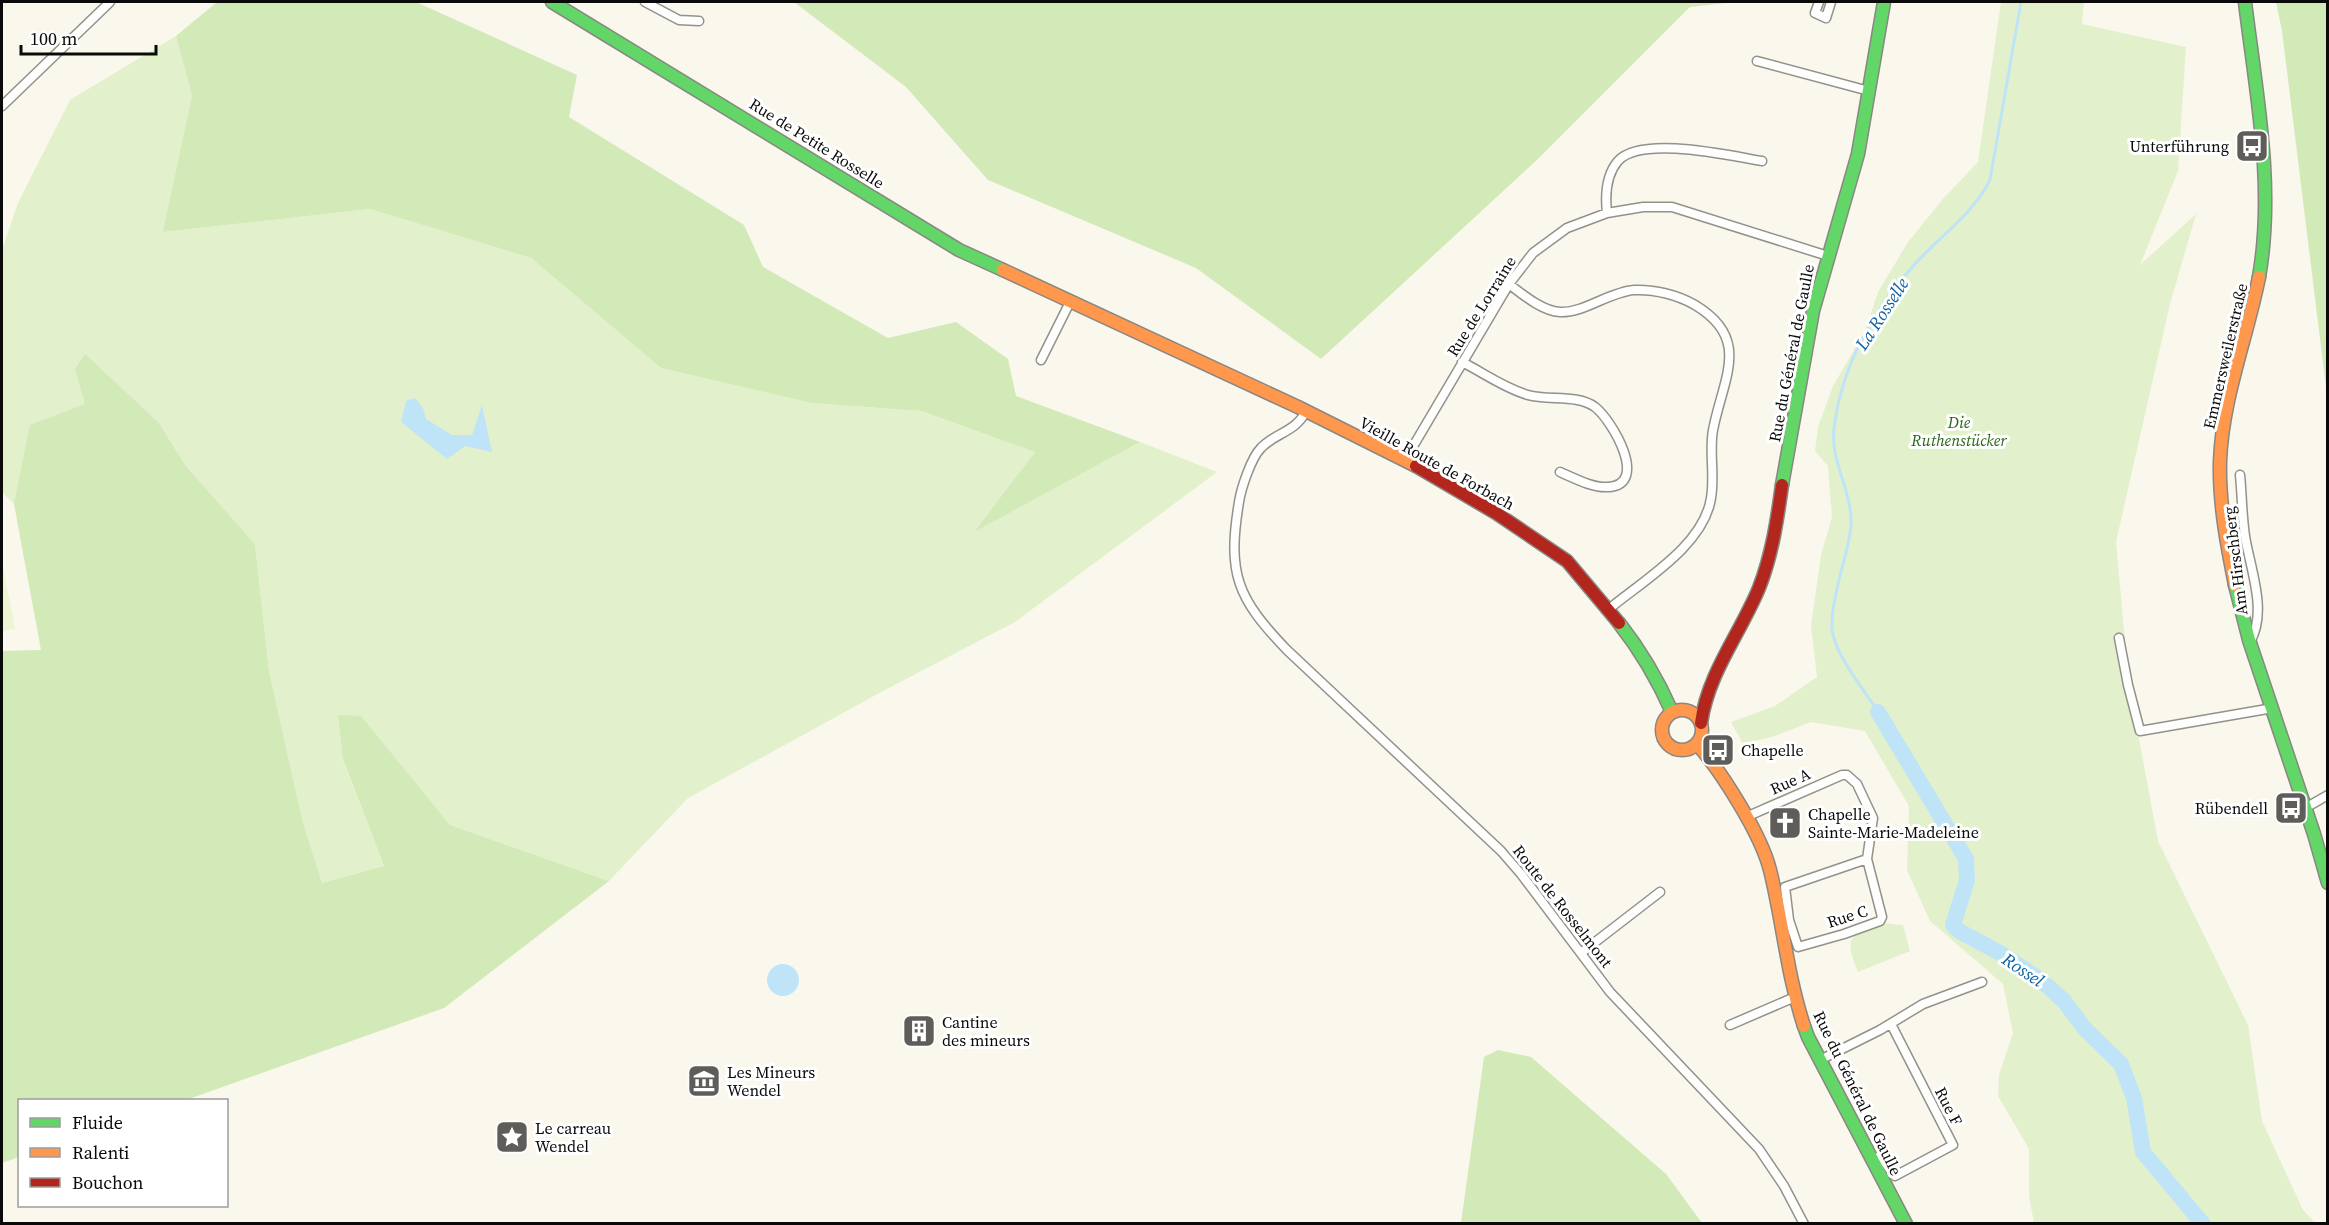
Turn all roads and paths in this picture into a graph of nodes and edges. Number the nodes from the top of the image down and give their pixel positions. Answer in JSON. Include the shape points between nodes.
{"nodes":[{"id":1,"x":110,"y":2,"type":"edge"},
{"id":2,"x":552,"y":2,"type":"edge"},
{"id":3,"x":645,"y":2,"type":"edge"},
{"id":4,"x":1819,"y":2,"type":"edge"},
{"id":5,"x":1831,"y":2,"type":"edge"},
{"id":6,"x":1884,"y":2,"type":"edge"},
{"id":7,"x":2245,"y":2,"type":"edge"},
{"id":8,"x":699,"y":21,"type":"dead end"},
{"id":9,"x":1757,"y":61,"type":"dead end"},
{"id":10,"x":1869,"y":91,"type":"junction"},
{"id":11,"x":2,"y":106,"type":"edge"},
{"id":12,"x":1762,"y":161,"type":"dead end"},
{"id":13,"x":1607,"y":213,"type":"junction"},
{"id":14,"x":1828,"y":256,"type":"junction"},
{"id":15,"x":1509,"y":284,"type":"junction"},
{"id":16,"x":1070,"y":302,"type":"junction"},
{"id":17,"x":1041,"y":360,"type":"dead end"},
{"id":18,"x":1462,"y":362,"type":"junction"},
{"id":19,"x":1250,"y":384,"type":"joint"},
{"id":20,"x":1306,"y":411,"type":"junction"},
{"id":21,"x":1405,"y":460,"type":"junction"},
{"id":22,"x":1560,"y":472,"type":"dead end"},
{"id":23,"x":2240,"y":475,"type":"dead end"},
{"id":24,"x":1609,"y":609,"type":"junction"},
{"id":25,"x":2119,"y":638,"type":"dead end"},
{"id":26,"x":2250,"y":642,"type":"junction"},
{"id":27,"x":1704,"y":701,"type":"junction"},
{"id":28,"x":2273,"y":708,"type":"junction"},
{"id":29,"x":1688,"y":711,"type":"junction"},
{"id":30,"x":1672,"y":712,"type":"junction"},
{"id":31,"x":1701,"y":723,"type":"junction"},
{"id":32,"x":1697,"y":744,"type":"junction"},
{"id":33,"x":2328,"y":795,"type":"edge"},
{"id":34,"x":2307,"y":807,"type":"junction"},
{"id":35,"x":1746,"y":817,"type":"junction"},
{"id":36,"x":1867,"y":859,"type":"junction"},
{"id":37,"x":2328,"y":883,"type":"edge"},
{"id":38,"x":1660,"y":892,"type":"dead end"},
{"id":39,"x":1785,"y":921,"type":"junction"},
{"id":40,"x":1581,"y":953,"type":"junction"},
{"id":41,"x":1982,"y":982,"type":"dead end"},
{"id":42,"x":1795,"y":997,"type":"junction"},
{"id":43,"x":1891,"y":1024,"type":"junction"},
{"id":44,"x":1730,"y":1025,"type":"dead end"},
{"id":45,"x":1820,"y":1060,"type":"junction"},
{"id":46,"x":1872,"y":1161,"type":"junction"},
{"id":47,"x":1804,"y":1224,"type":"edge"},
{"id":48,"x":1906,"y":1224,"type":"edge"}],
"edges":[{"from":1,"to":11,"type":"street"},
{"from":2,"to":16,"type":"main road","name":"Rue de Petite Rosselle","via":[[941,240]]},
{"from":3,"to":8,"type":"street","via":[[679,20]]},
{"from":4,"to":5,"type":"street","via":[[1815,13],[1826,18]]},
{"from":6,"to":10,"type":"main road","name":"Rue du Général de Gaulle"},
{"from":7,"to":26,"type":"main road","name":"Emmersweilerstraße","via":[[2264,156],[2267,228],[2258,288],[2230,396],[2220,486],[2229,562]]},
{"from":9,"to":10,"type":"street"},
{"from":10,"to":14,"type":"main road","name":"Rue du Général de Gaulle","via":[[1858,154]]},
{"from":12,"to":13,"type":"street","via":[[1670,148],[1641,150],[1620,159],[1609,176]]},
{"from":13,"to":14,"type":"street","name":"Rue de Lorraine","via":[[1672,207]]},
{"from":13,"to":15,"type":"street","name":"Rue de Lorraine","via":[[1567,228],[1533,253]]},
{"from":14,"to":27,"type":"main road","name":"Rue du Général de Gaulle","via":[[1813,311],[1773,551]]},
{"from":15,"to":18,"type":"street","name":"Rue de Lorraine"},
{"from":15,"to":24,"type":"street","via":[[1546,309],[1560,312],[1634,290],[1671,295],[1691,302],[1717,319],[1729,341],[1730,357],[1710,451],[1713,481],[1707,515],[1698,532],[1664,566]]},
{"from":16,"to":17,"type":"street"},
{"from":16,"to":19,"type":"main road","name":"Rue de Petite Rosselle"},
{"from":18,"to":21,"type":"street","name":"Rue de Lorraine"},
{"from":18,"to":22,"type":"street","via":[[1511,389],[1543,398],[1585,402],[1606,417],[1626,456],[1627,473],[1621,482],[1610,488],[1599,487]]},
{"from":19,"to":20,"type":"main road","name":"Vieille Route de Forbach"},
{"from":20,"to":21,"type":"main road","name":"Vieille Route de Forbach"},
{"from":20,"to":40,"type":"street","name":"Route de Rosselmont","via":[[1294,428],[1260,448],[1241,485],[1233,554],[1248,603],[1287,650],[1501,851]]},
{"from":21,"to":24,"type":"main road","name":"Vieille Route de Forbach","via":[[1496,513],[1567,561]]},
{"from":23,"to":26,"type":"street","name":"Am Hirschberg","via":[[2258,608],[2256,633]]},
{"from":24,"to":30,"type":"main road","name":"Vieille Route de Forbach","via":[[1659,683]]},
{"from":25,"to":28,"type":"street","via":[[2140,731]]},
{"from":26,"to":28,"type":"main road","name":"Emmersweilerstraße"},
{"from":27,"to":29,"type":"main road"},
{"from":27,"to":31,"type":"main road","name":"Rue du Général de Gaulle"},
{"from":28,"to":34,"type":"main road","name":"Emmersweilerstraße"},
{"from":29,"to":30,"type":"main road"},
{"from":29,"to":31,"type":"main road"},
{"from":30,"to":32,"type":"main road","via":[[1661,732],[1668,745],[1683,750]]},
{"from":31,"to":32,"type":"main road"},
{"from":32,"to":35,"type":"main road","name":"Rue du Général de Gaulle","via":[[1714,763]]},
{"from":33,"to":34,"type":"street"},
{"from":34,"to":37,"type":"main road","name":"Emmersweilerstraße"},
{"from":35,"to":36,"type":"street","name":"Rue A","via":[[1847,776],[1857,784],[1873,818]]},
{"from":35,"to":39,"type":"main road","name":"Rue du Général de Gaulle","via":[[1762,846]]},
{"from":36,"to":39,"type":"street","via":[[1785,887]]},
{"from":36,"to":39,"type":"street","name":"Rue C","via":[[1880,921],[1798,947]]},
{"from":38,"to":40,"type":"street"},
{"from":39,"to":42,"type":"main road","name":"Rue du Général de Gaulle"},
{"from":40,"to":47,"type":"street","name":"Route de Rosselmont","via":[[1610,992],[1759,1149],[1785,1186]]},
{"from":41,"to":43,"type":"street","via":[[1923,1004]]},
{"from":42,"to":44,"type":"street"},
{"from":42,"to":45,"type":"main road","name":"Rue du Général de Gaulle"},
{"from":43,"to":45,"type":"street"},
{"from":43,"to":46,"type":"street","name":"Rue F","via":[[1953,1145],[1895,1176],[1880,1156]]},
{"from":45,"to":46,"type":"main road","name":"Rue du Général de Gaulle"},
{"from":46,"to":48,"type":"main road","name":"Rue du Général de Gaulle"}]}
